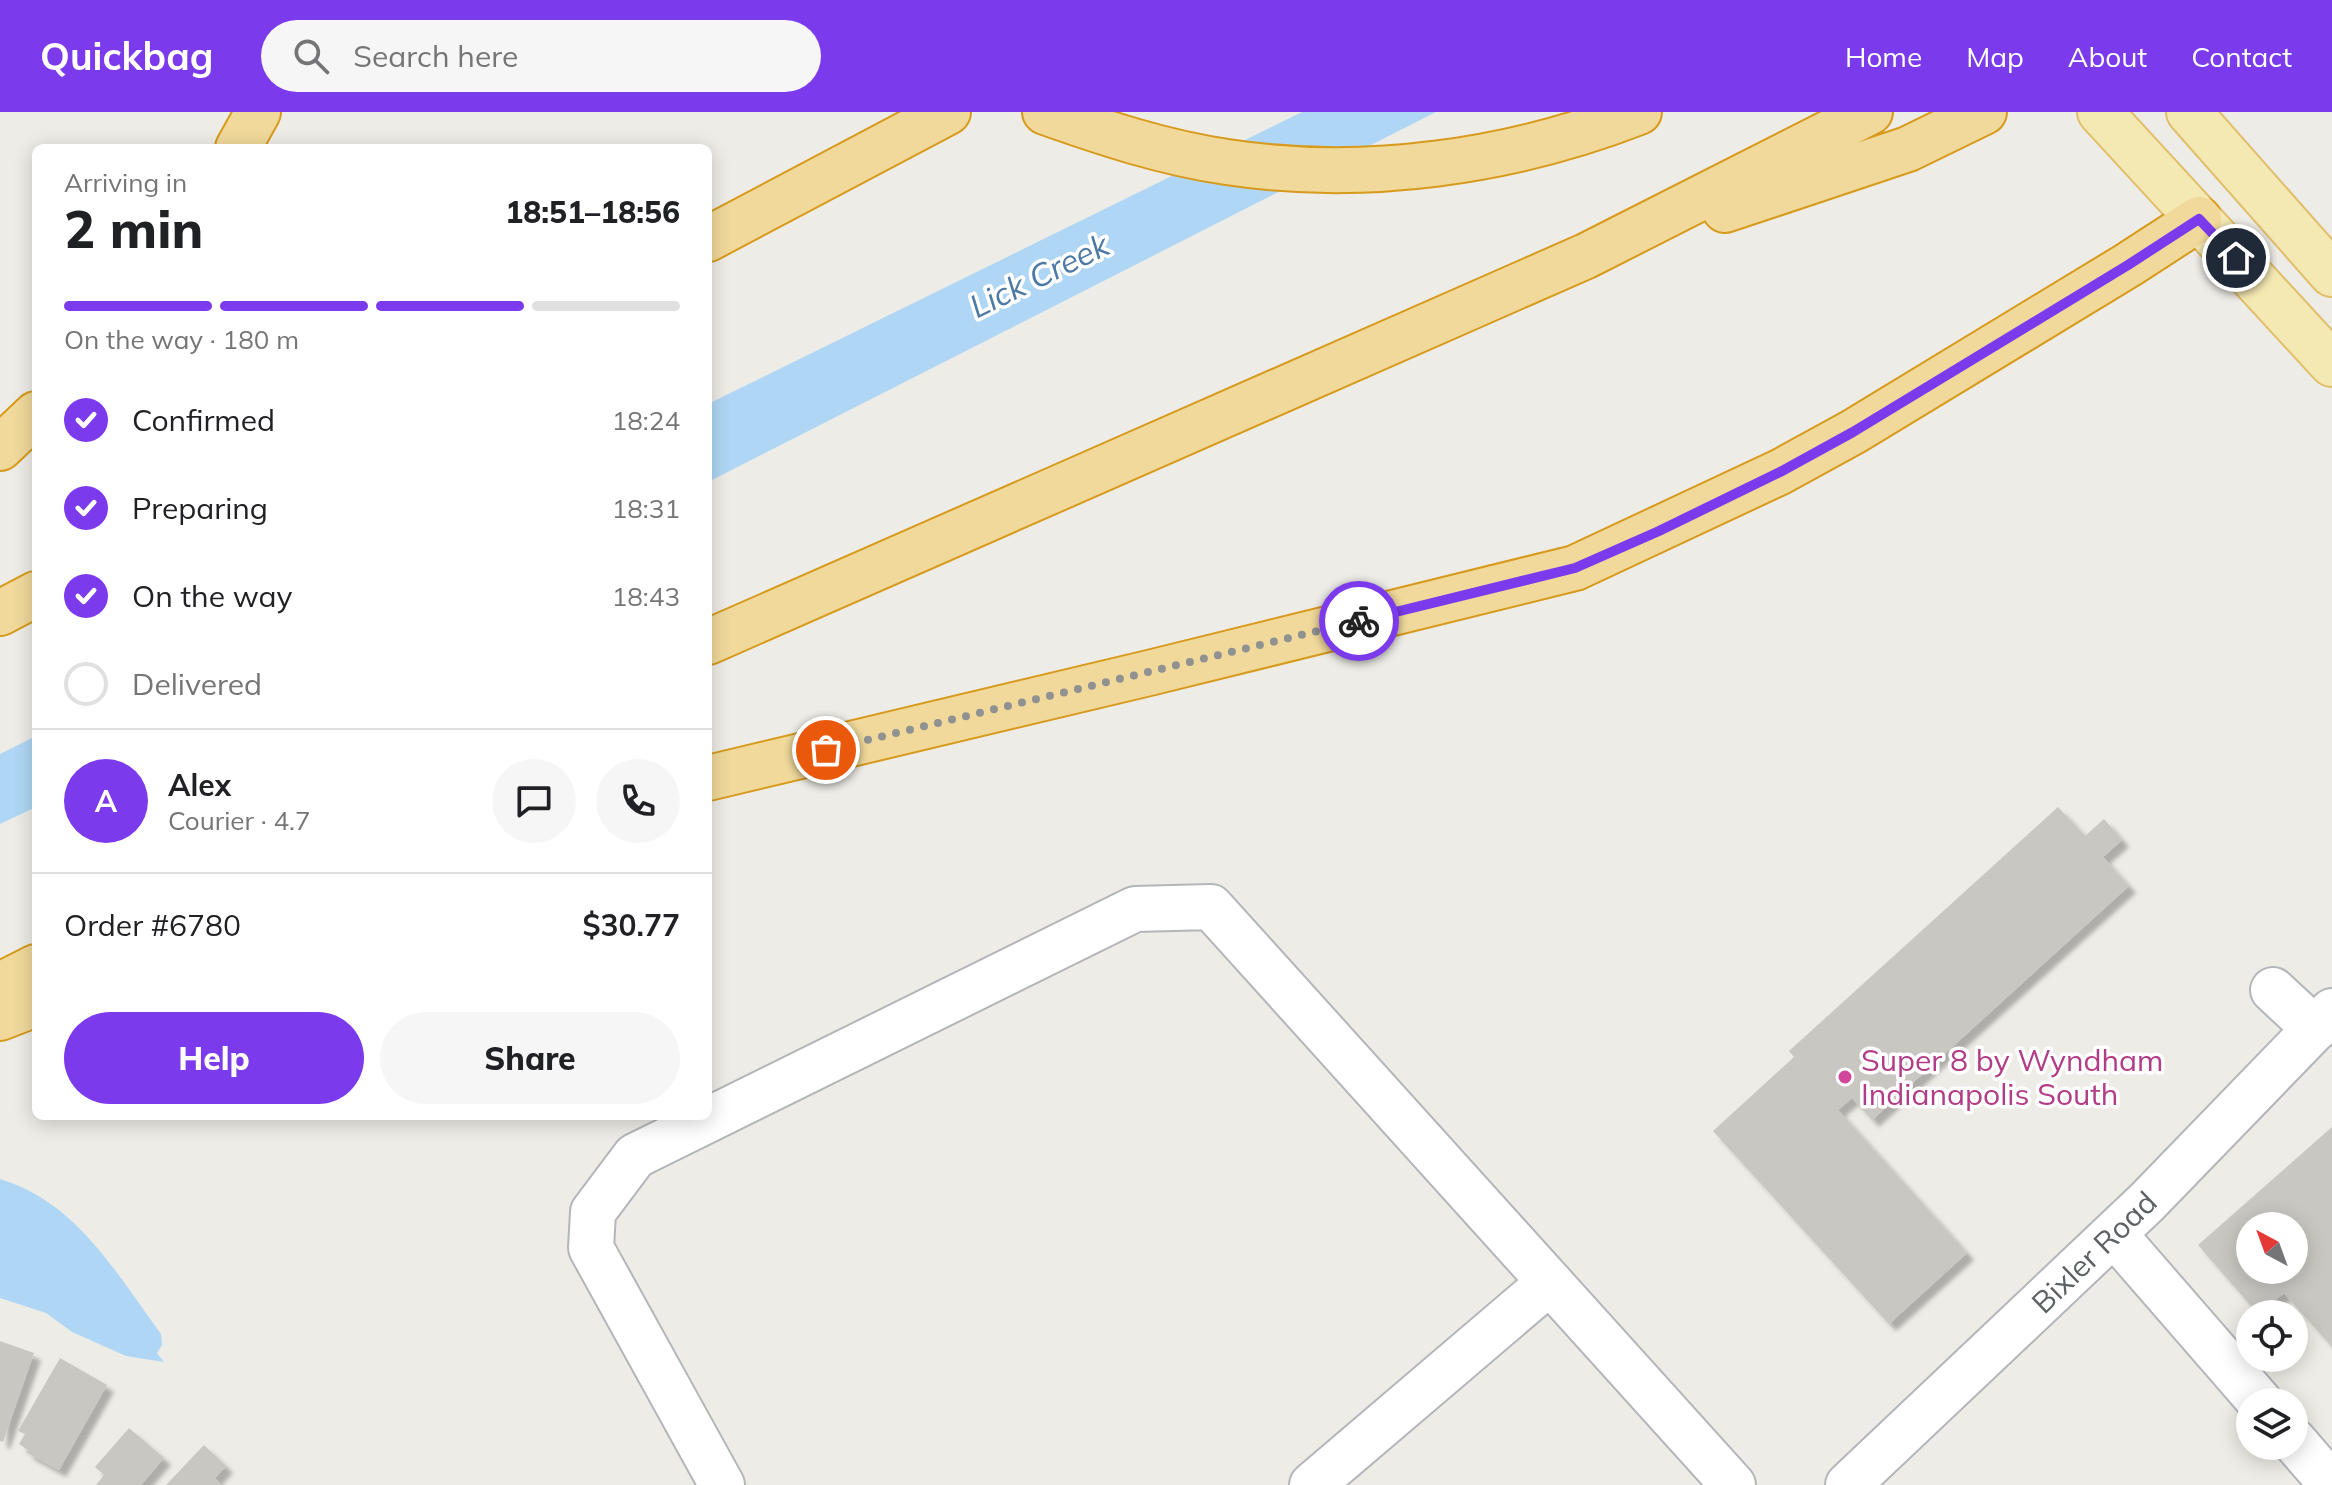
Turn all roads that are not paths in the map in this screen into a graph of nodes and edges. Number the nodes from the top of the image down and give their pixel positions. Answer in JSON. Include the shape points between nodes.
{"nodes":[{"id":1,"x":258,"y":112,"type":"edge"},
{"id":2,"x":948,"y":112,"type":"edge"},
{"id":3,"x":1045,"y":112,"type":"edge"},
{"id":4,"x":1639,"y":112,"type":"edge"},
{"id":5,"x":1870,"y":112,"type":"edge"},
{"id":6,"x":1984,"y":112,"type":"edge"},
{"id":7,"x":2100,"y":112,"type":"edge"},
{"id":8,"x":2189,"y":112,"type":"edge"},
{"id":9,"x":240,"y":144,"type":"edge"},
{"id":10,"x":2199,"y":219,"type":"junction"},
{"id":11,"x":712,"y":237,"type":"edge"},
{"id":12,"x":1586,"y":256,"type":"junction"},
{"id":13,"x":2332,"y":274,"type":"edge"},
{"id":14,"x":2332,"y":364,"type":"edge"},
{"id":15,"x":32,"y":418,"type":"edge"},
{"id":16,"x":0,"y":448,"type":"edge"},
{"id":17,"x":32,"y":596,"type":"edge"},
{"id":18,"x":0,"y":613,"type":"edge"},
{"id":19,"x":712,"y":640,"type":"edge"},
{"id":20,"x":712,"y":777,"type":"edge"},
{"id":21,"x":32,"y":969,"type":"edge"},
{"id":22,"x":0,"y":985,"type":"edge"},
{"id":23,"x":2273,"y":990,"type":"dead end"},
{"id":24,"x":32,"y":1006,"type":"edge"},
{"id":25,"x":0,"y":1018,"type":"edge"},
{"id":26,"x":2327,"y":1018,"type":"edge"},
{"id":27,"x":712,"y":1118,"type":"edge"},
{"id":28,"x":708,"y":1120,"type":"edge"},
{"id":29,"x":2114,"y":1234,"type":"junction"},
{"id":30,"x":1550,"y":1282,"type":"junction"},
{"id":31,"x":2248,"y":1388,"type":"edge"},
{"id":32,"x":2308,"y":1457,"type":"edge"},
{"id":33,"x":722,"y":1485,"type":"edge"},
{"id":34,"x":1312,"y":1485,"type":"edge"},
{"id":35,"x":1733,"y":1485,"type":"edge"},
{"id":36,"x":1848,"y":1485,"type":"edge"},
{"id":37,"x":2332,"y":1485,"type":"edge"}],
"edges":[{"from":1,"to":9,"type":"highway"},
{"from":2,"to":11,"type":"highway"},
{"from":3,"to":4,"type":"highway","via":[[1200,158],[1319,170],[1495,155]]},
{"from":5,"to":12,"type":"highway"},
{"from":6,"to":12,"type":"highway","via":[[1908,149]]},
{"from":7,"to":10,"type":"main road"},
{"from":8,"to":13,"type":"main road"},
{"from":10,"to":14,"type":"main road"},
{"from":10,"to":20,"type":"highway","via":[[1853,432],[1575,568]]},
{"from":12,"to":19,"type":"highway"},
{"from":15,"to":16,"type":"highway"},
{"from":17,"to":18,"type":"highway"},
{"from":21,"to":22,"type":"highway"},
{"from":23,"to":26,"type":"street"},
{"from":24,"to":25,"type":"highway"},
{"from":26,"to":29,"type":"street","name":"Bixler Road"},
{"from":27,"to":30,"type":"street","via":[[1135,909],[1211,907]]},
{"from":28,"to":33,"type":"street","via":[[635,1156],[593,1212],[591,1248]]},
{"from":29,"to":31,"type":"street"},
{"from":29,"to":36,"type":"street","name":"Bixler Road"},
{"from":30,"to":34,"type":"street"},
{"from":30,"to":35,"type":"street"},
{"from":32,"to":37,"type":"street"}]}
